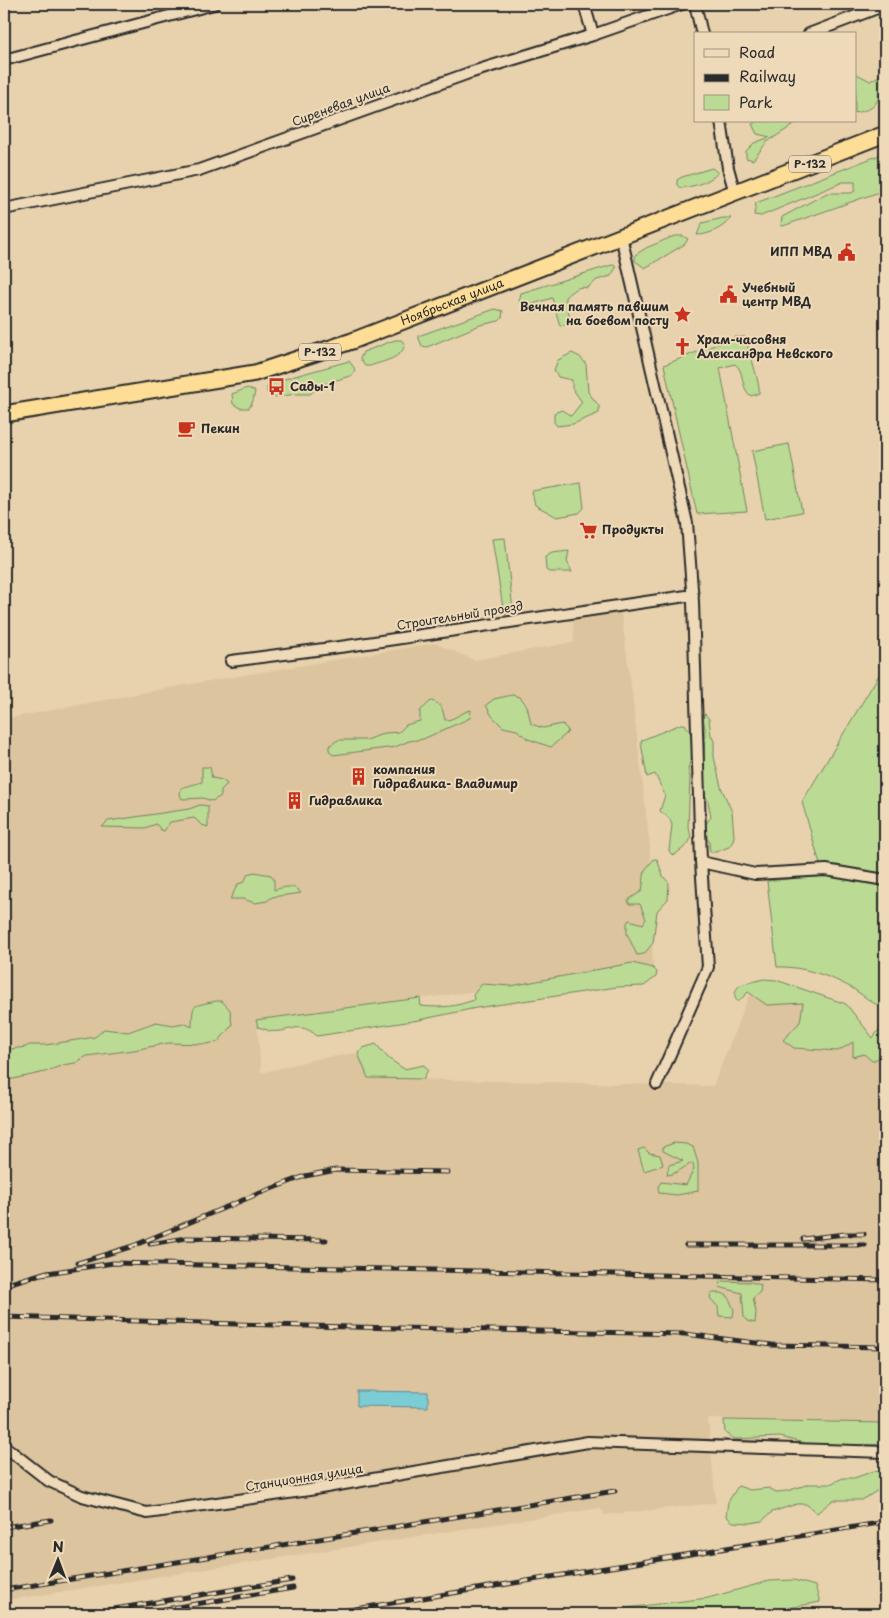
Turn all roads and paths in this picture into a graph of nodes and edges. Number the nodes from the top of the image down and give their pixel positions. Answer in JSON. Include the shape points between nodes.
{"nodes":[{"id":1,"x":214,"y":4,"type":"edge"},
{"id":2,"x":584,"y":4,"type":"edge"},
{"id":3,"x":682,"y":4,"type":"edge"},
{"id":4,"x":695,"y":4,"type":"edge"},
{"id":5,"x":885,"y":5,"type":"edge"},
{"id":6,"x":702,"y":32,"type":"edge"},
{"id":7,"x":814,"y":32,"type":"edge"},
{"id":8,"x":593,"y":35,"type":"junction"},
{"id":9,"x":4,"y":60,"type":"edge"},
{"id":10,"x":721,"y":122,"type":"edge"},
{"id":11,"x":885,"y":134,"type":"edge"},
{"id":12,"x":735,"y":194,"type":"junction"},
{"id":13,"x":4,"y":209,"type":"edge"},
{"id":14,"x":621,"y":236,"type":"junction"},
{"id":15,"x":4,"y":414,"type":"edge"},
{"id":16,"x":693,"y":594,"type":"junction"},
{"id":17,"x":231,"y":661,"type":"dead end"},
{"id":18,"x":701,"y":862,"type":"junction"},
{"id":19,"x":885,"y":880,"type":"edge"},
{"id":20,"x":657,"y":1084,"type":"dead end"},
{"id":21,"x":4,"y":1446,"type":"edge"},
{"id":22,"x":885,"y":1452,"type":"edge"}],
"edges":[{"from":1,"to":9,"type":"street"},
{"from":2,"to":8,"type":"street"},
{"from":3,"to":8,"type":"street","name":"Сиреневая улица"},
{"from":4,"to":6,"type":"street"},
{"from":5,"to":7,"type":"street"},
{"from":8,"to":13,"type":"street","name":"Сиреневая улица","via":[[469,73],[198,170]]},
{"from":10,"to":12,"type":"street"},
{"from":11,"to":12,"type":"highway","name":"Ноябрьская улица","number":"Р-132"},
{"from":12,"to":14,"type":"highway","name":"Ноябрьская улица","number":"Р-132"},
{"from":14,"to":15,"type":"highway","name":"Ноябрьская улица","number":"Р-132","via":[[352,341],[255,373]]},
{"from":14,"to":16,"type":"street","via":[[687,523]]},
{"from":16,"to":17,"type":"street","name":"Строительный проезд"},
{"from":16,"to":18,"type":"street"},
{"from":18,"to":19,"type":"street","via":[[755,874],[826,870]]},
{"from":18,"to":20,"type":"street","via":[[708,967]]},
{"from":21,"to":22,"type":"street","name":"Станционная улица","via":[[58,1485],[82,1496],[148,1513],[309,1490],[588,1442]]}]}
